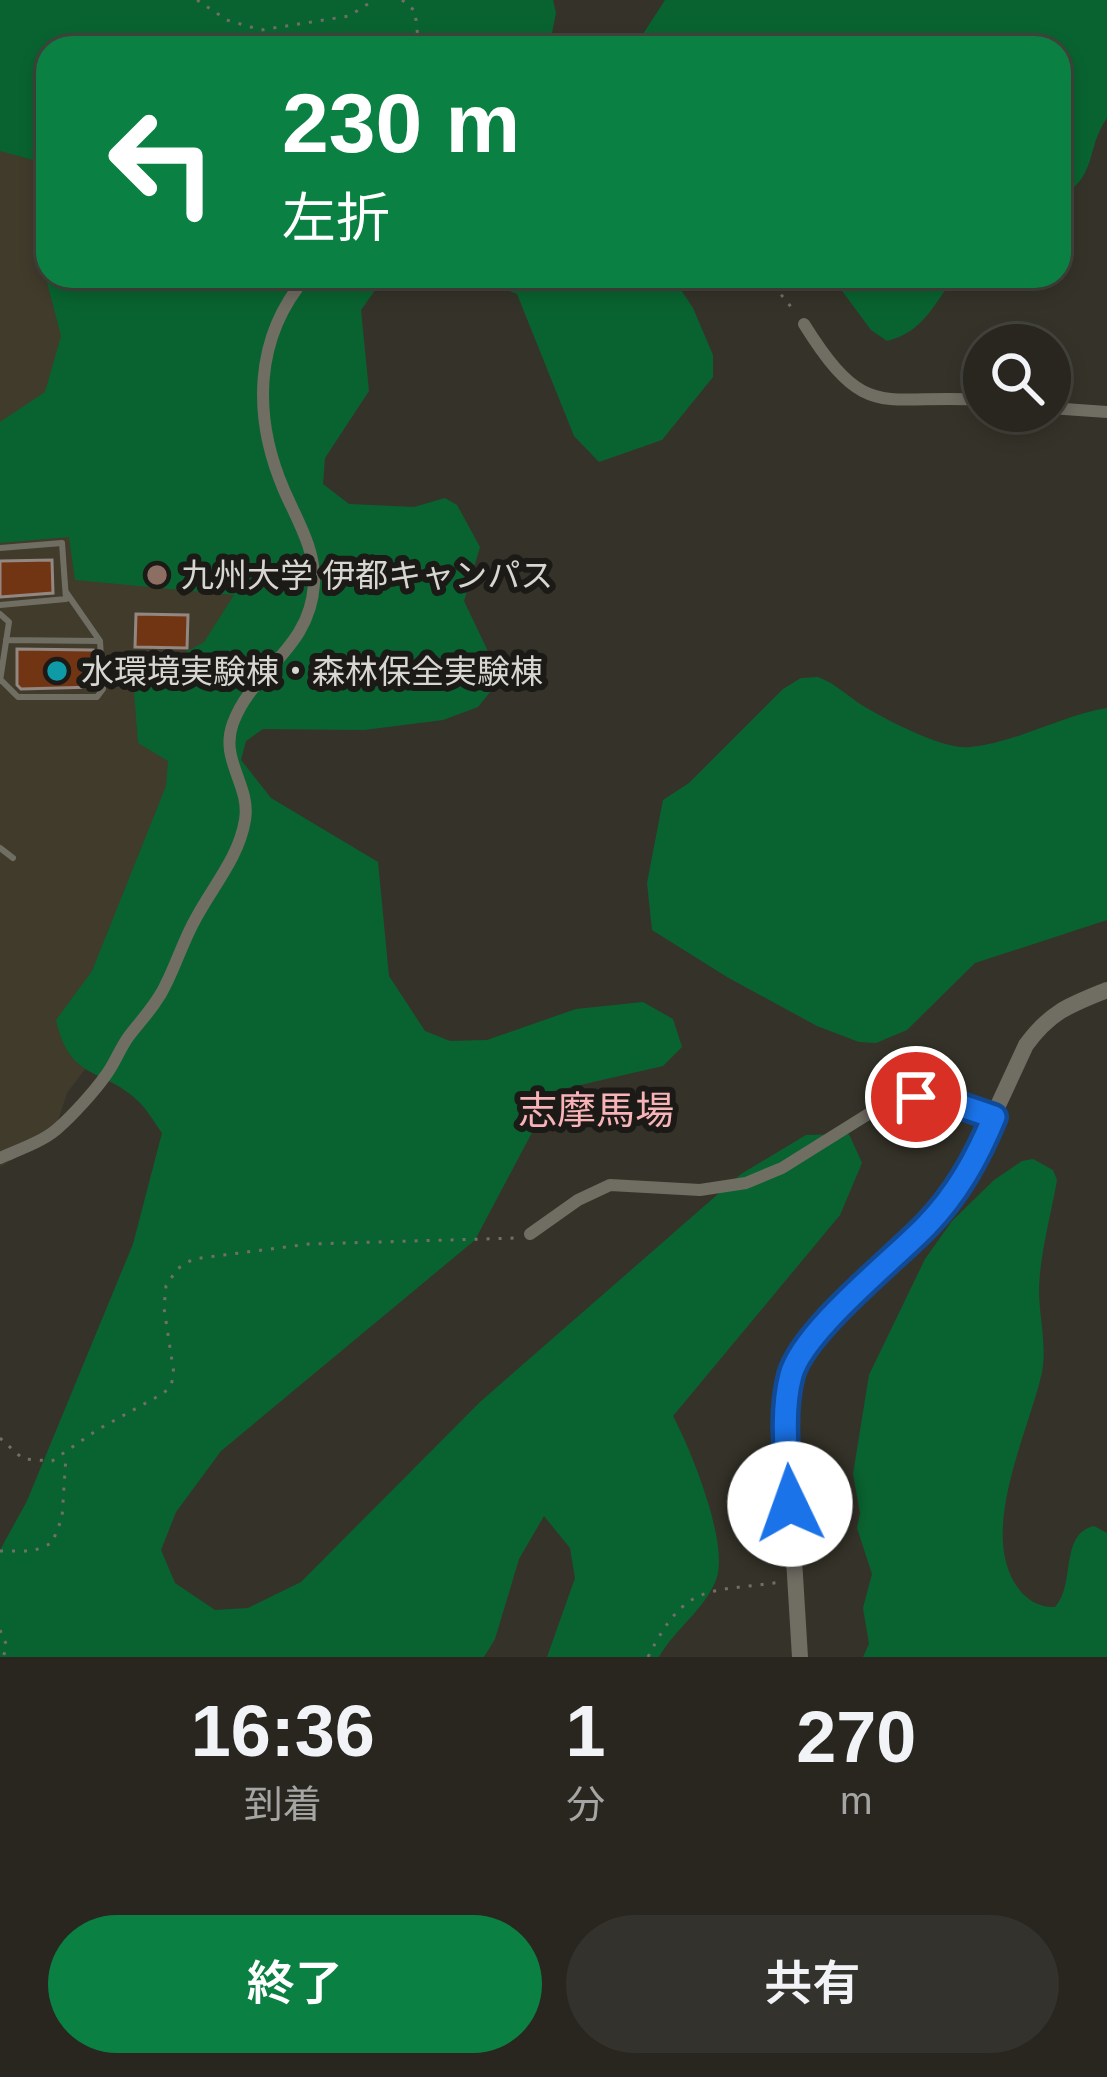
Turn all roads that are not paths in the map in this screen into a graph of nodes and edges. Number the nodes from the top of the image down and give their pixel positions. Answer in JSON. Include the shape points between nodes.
{"nodes":[{"id":1,"x":298,"y":288,"type":"edge"},
{"id":2,"x":804,"y":324,"type":"road end"},
{"id":3,"x":963,"y":400,"type":"edge"},
{"id":4,"x":1071,"y":410,"type":"edge"},
{"id":5,"x":1107,"y":412,"type":"edge"},
{"id":6,"x":0,"y":548,"type":"edge"},
{"id":7,"x":66,"y":592,"type":"junction"},
{"id":8,"x":0,"y":605,"type":"edge"},
{"id":9,"x":0,"y":614,"type":"edge"},
{"id":10,"x":6,"y":640,"type":"junction"},
{"id":11,"x":100,"y":641,"type":"junction"},
{"id":12,"x":1,"y":681,"type":"edge"},
{"id":13,"x":0,"y":848,"type":"edge"},
{"id":14,"x":13,"y":858,"type":"dead end"},
{"id":15,"x":1107,"y":990,"type":"edge"},
{"id":16,"x":994,"y":1117,"type":"junction"},
{"id":17,"x":0,"y":1158,"type":"edge"},
{"id":18,"x":530,"y":1234,"type":"road end"},
{"id":19,"x":800,"y":1657,"type":"edge"}],
"edges":[{"from":1,"to":17,"type":"street","via":[[277,322],[261,406],[270,455],[311,551],[314,584],[299,636],[232,725],[229,758],[246,809],[242,830],[164,988],[109,1072],[57,1130]]},
{"from":2,"to":3,"type":"street","via":[[859,391],[890,401]]},
{"from":4,"to":5,"type":"street"},
{"from":6,"to":7,"type":"lane","via":[[62,542]]},
{"from":7,"to":8,"type":"lane","via":[[66,599]]},
{"from":7,"to":11,"type":"lane"},
{"from":9,"to":10,"type":"lane"},
{"from":10,"to":11,"type":"lane"},
{"from":10,"to":12,"type":"lane"},
{"from":11,"to":12,"type":"lane","via":[[97,697],[18,697]]},
{"from":13,"to":14,"type":"lane"},
{"from":15,"to":16,"type":"main road","via":[[1061,1007],[1040,1026]]},
{"from":16,"to":18,"type":"street","via":[[947,1101],[894,1099],[746,1184],[610,1185]]},
{"from":16,"to":19,"type":"main road","via":[[948,1202],[827,1322],[791,1372],[786,1429]]}]}
